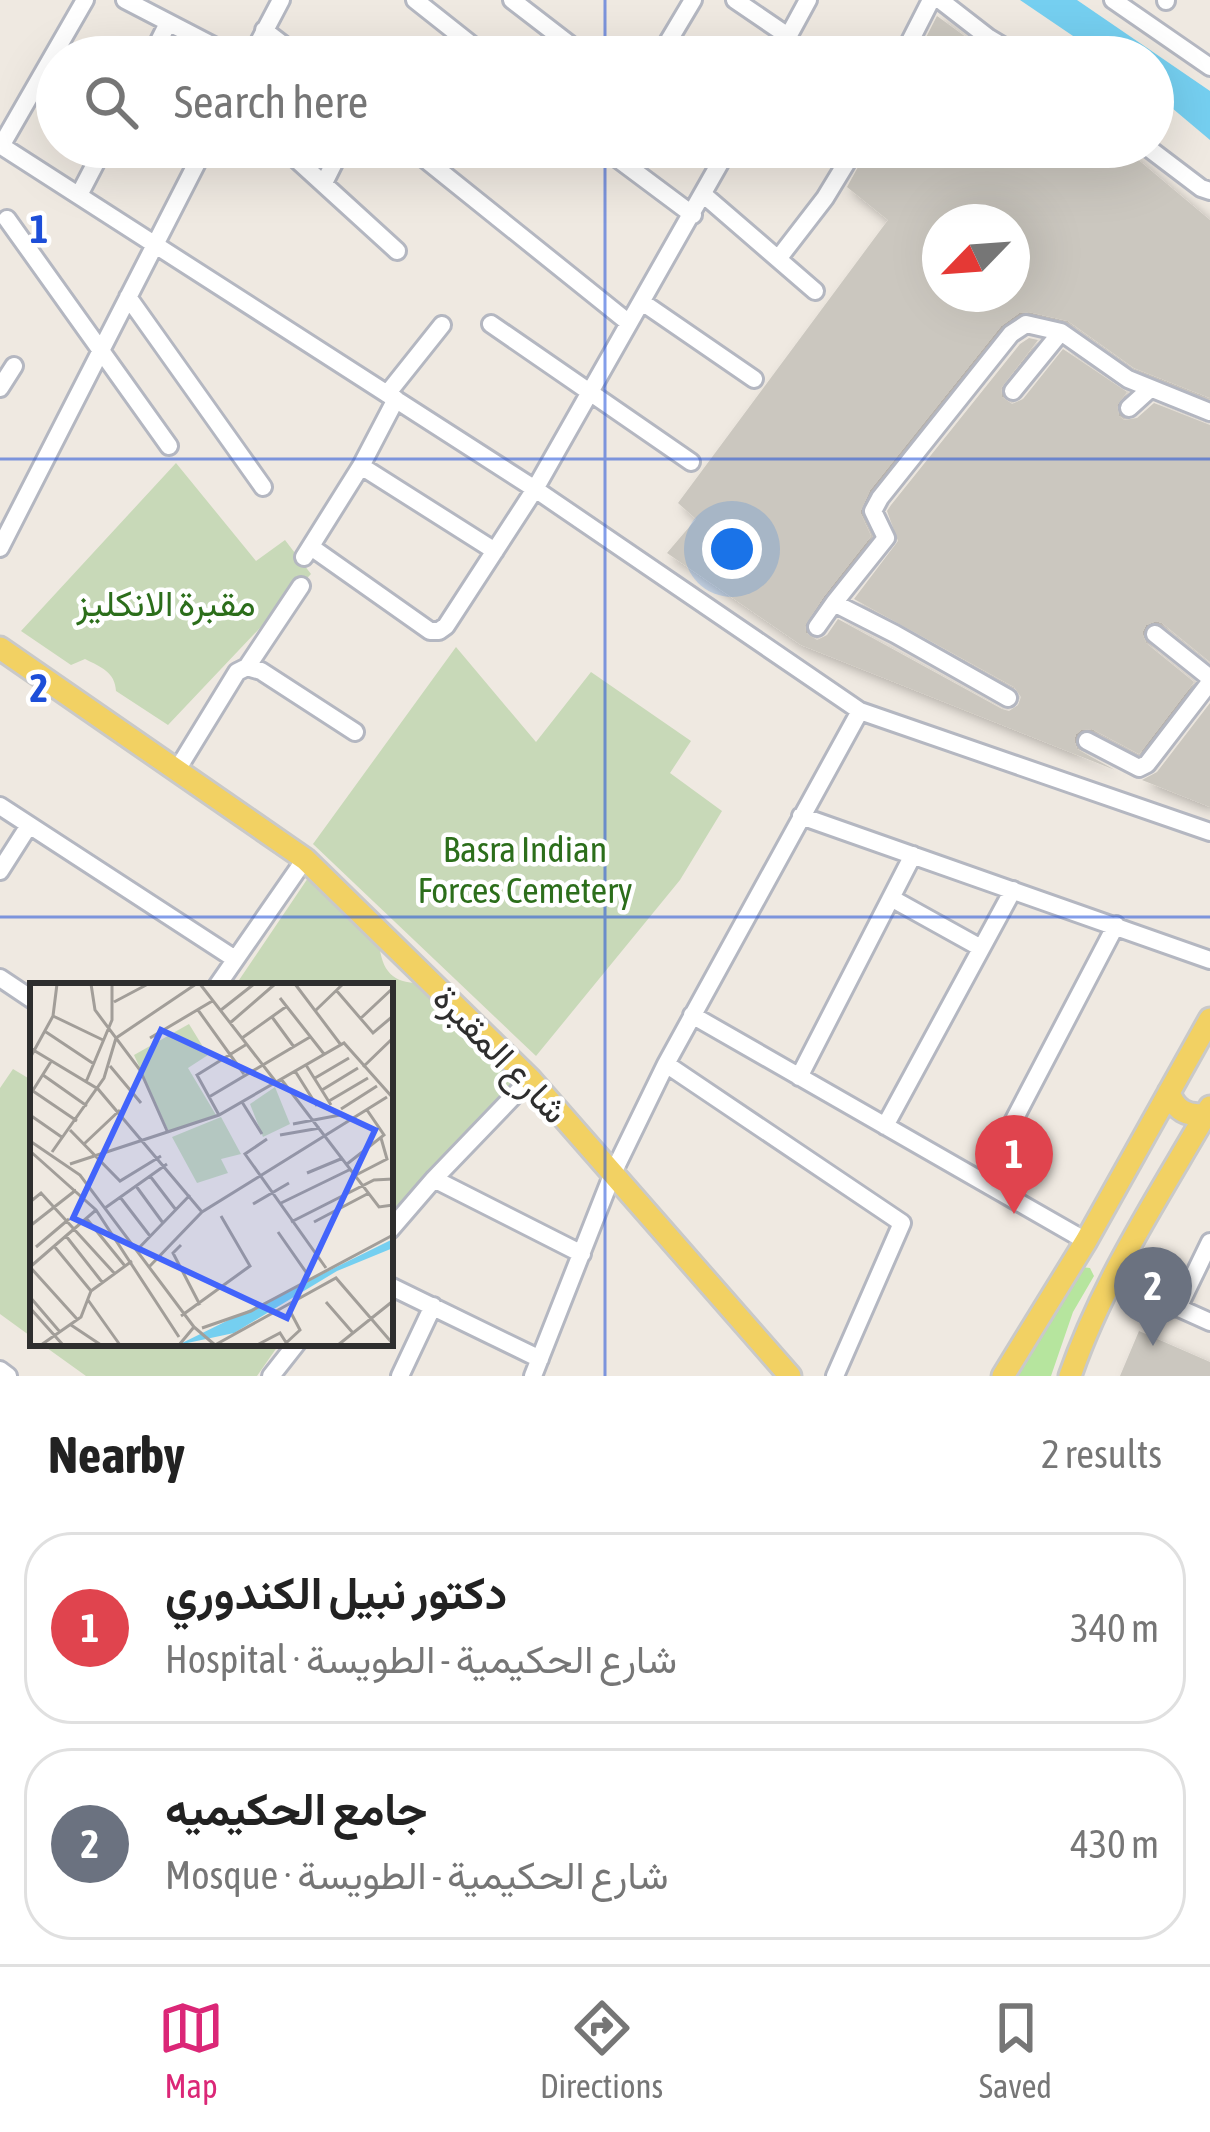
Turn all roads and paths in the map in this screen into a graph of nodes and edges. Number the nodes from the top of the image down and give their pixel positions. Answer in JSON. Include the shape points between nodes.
{"nodes":[{"id":1,"x":85,"y":0,"type":"edge"},
{"id":2,"x":125,"y":0,"type":"edge"},
{"id":3,"x":281,"y":0,"type":"edge"},
{"id":4,"x":416,"y":0,"type":"edge"},
{"id":5,"x":512,"y":0,"type":"edge"},
{"id":6,"x":693,"y":0,"type":"edge"},
{"id":7,"x":735,"y":0,"type":"edge"},
{"id":8,"x":808,"y":0,"type":"edge"},
{"id":9,"x":935,"y":0,"type":"edge"},
{"id":10,"x":1113,"y":0,"type":"edge"},
{"id":11,"x":169,"y":23,"type":"junction"},
{"id":12,"x":265,"y":30,"type":"junction"},
{"id":13,"x":64,"y":36,"type":"edge"},
{"id":14,"x":162,"y":36,"type":"edge"},
{"id":15,"x":195,"y":36,"type":"edge"},
{"id":16,"x":262,"y":36,"type":"edge"},
{"id":17,"x":272,"y":36,"type":"edge"},
{"id":18,"x":461,"y":36,"type":"edge"},
{"id":19,"x":559,"y":36,"type":"edge"},
{"id":20,"x":671,"y":36,"type":"edge"},
{"id":21,"x":788,"y":36,"type":"joint"},
{"id":22,"x":914,"y":36,"type":"edge"},
{"id":23,"x":986,"y":36,"type":"edge"},
{"id":24,"x":1165,"y":36,"type":"edge"},
{"id":25,"x":1174,"y":42,"type":"edge"},
{"id":26,"x":1210,"y":67,"type":"edge"},
{"id":27,"x":36,"y":84,"type":"edge"},
{"id":28,"x":0,"y":146,"type":"edge"},
{"id":29,"x":93,"y":168,"type":"edge"},
{"id":30,"x":194,"y":168,"type":"edge"},
{"id":31,"x":308,"y":168,"type":"edge"},
{"id":32,"x":332,"y":168,"type":"edge"},
{"id":33,"x":436,"y":168,"type":"edge"},
{"id":34,"x":632,"y":168,"type":"edge"},
{"id":35,"x":718,"y":168,"type":"edge"},
{"id":36,"x":843,"y":168,"type":"edge"},
{"id":37,"x":1174,"y":168,"type":"edge"},
{"id":38,"x":325,"y":183,"type":"junction"},
{"id":39,"x":1210,"y":190,"type":"edge"},
{"id":40,"x":79,"y":195,"type":"junction"},
{"id":41,"x":704,"y":195,"type":"junction"},
{"id":42,"x":693,"y":215,"type":"junction"},
{"id":43,"x":7,"y":219,"type":"dead end"},
{"id":44,"x":154,"y":244,"type":"junction"},
{"id":45,"x":397,"y":250,"type":"dead end"},
{"id":46,"x":778,"y":259,"type":"junction"},
{"id":47,"x":815,"y":291,"type":"dead end"},
{"id":48,"x":128,"y":297,"type":"junction"},
{"id":49,"x":641,"y":302,"type":"junction"},
{"id":50,"x":629,"y":323,"type":"junction"},
{"id":51,"x":491,"y":324,"type":"dead end"},
{"id":52,"x":442,"y":325,"type":"dead end"},
{"id":53,"x":1061,"y":332,"type":"junction"},
{"id":54,"x":102,"y":348,"type":"junction"},
{"id":55,"x":14,"y":367,"type":"dead end"},
{"id":56,"x":754,"y":379,"type":"dead end"},
{"id":57,"x":0,"y":388,"type":"edge"},
{"id":58,"x":1150,"y":389,"type":"junction"},
{"id":59,"x":590,"y":391,"type":"junction"},
{"id":60,"x":1012,"y":391,"type":"dead end"},
{"id":61,"x":391,"y":396,"type":"junction"},
{"id":62,"x":1129,"y":408,"type":"dead end"},
{"id":63,"x":1210,"y":412,"type":"edge"},
{"id":64,"x":169,"y":446,"type":"dead end"},
{"id":65,"x":692,"y":462,"type":"dead end"},
{"id":66,"x":361,"y":466,"type":"junction"},
{"id":67,"x":263,"y":488,"type":"dead end"},
{"id":68,"x":535,"y":489,"type":"junction"},
{"id":69,"x":0,"y":548,"type":"edge"},
{"id":70,"x":495,"y":551,"type":"junction"},
{"id":71,"x":301,"y":586,"type":"dead end"},
{"id":72,"x":834,"y":603,"type":"junction"},
{"id":73,"x":817,"y":627,"type":"dead end"},
{"id":74,"x":1155,"y":634,"type":"dead end"},
{"id":75,"x":0,"y":648,"type":"edge"},
{"id":76,"x":247,"y":667,"type":"junction"},
{"id":77,"x":1210,"y":680,"type":"edge"},
{"id":78,"x":1008,"y":698,"type":"dead end"},
{"id":79,"x":860,"y":711,"type":"junction"},
{"id":80,"x":355,"y":732,"type":"dead end"},
{"id":81,"x":1087,"y":741,"type":"dead end"},
{"id":82,"x":177,"y":770,"type":"junction"},
{"id":83,"x":0,"y":806,"type":"edge"},
{"id":84,"x":801,"y":816,"type":"junction"},
{"id":85,"x":28,"y":826,"type":"junction"},
{"id":86,"x":1210,"y":832,"type":"edge"},
{"id":87,"x":913,"y":855,"type":"junction"},
{"id":88,"x":305,"y":859,"type":"junction"},
{"id":89,"x":0,"y":872,"type":"edge"},
{"id":90,"x":1013,"y":890,"type":"junction"},
{"id":91,"x":891,"y":898,"type":"junction"},
{"id":92,"x":1116,"y":926,"type":"junction"},
{"id":93,"x":981,"y":948,"type":"junction"},
{"id":94,"x":235,"y":959,"type":"junction"},
{"id":95,"x":1210,"y":960,"type":"edge"},
{"id":96,"x":0,"y":978,"type":"edge"},
{"id":97,"x":219,"y":983,"type":"edge"},
{"id":98,"x":30,"y":998,"type":"edge"},
{"id":99,"x":692,"y":1015,"type":"junction"},
{"id":100,"x":1210,"y":1019,"type":"edge"},
{"id":101,"x":666,"y":1064,"type":"junction"},
{"id":102,"x":799,"y":1077,"type":"junction"},
{"id":103,"x":530,"y":1078,"type":"junction"},
{"id":104,"x":1169,"y":1092,"type":"junction"},
{"id":105,"x":1208,"y":1111,"type":"edge"},
{"id":106,"x":885,"y":1126,"type":"junction"},
{"id":107,"x":1145,"y":1135,"type":"junction"},
{"id":108,"x":1183,"y":1155,"type":"junction"},
{"id":109,"x":613,"y":1173,"type":"junction"},
{"id":110,"x":434,"y":1179,"type":"junction"},
{"id":111,"x":982,"y":1181,"type":"junction"},
{"id":112,"x":393,"y":1227,"type":"edge"},
{"id":113,"x":1086,"y":1241,"type":"junction"},
{"id":114,"x":1210,"y":1242,"type":"edge"},
{"id":115,"x":582,"y":1254,"type":"junction"},
{"id":116,"x":1112,"y":1278,"type":"junction"},
{"id":117,"x":393,"y":1287,"type":"edge"},
{"id":118,"x":433,"y":1306,"type":"junction"},
{"id":119,"x":1178,"y":1307,"type":"junction"},
{"id":120,"x":1210,"y":1322,"type":"edge"},
{"id":121,"x":295,"y":1346,"type":"edge"},
{"id":122,"x":536,"y":1367,"type":"edge"},
{"id":123,"x":0,"y":1370,"type":"edge"},
{"id":124,"x":8,"y":1376,"type":"edge"},
{"id":125,"x":271,"y":1376,"type":"edge"},
{"id":126,"x":400,"y":1376,"type":"edge"},
{"id":127,"x":790,"y":1376,"type":"edge"},
{"id":128,"x":835,"y":1376,"type":"edge"},
{"id":129,"x":1003,"y":1376,"type":"edge"},
{"id":130,"x":1070,"y":1376,"type":"edge"}],
"edges":[{"from":1,"to":13,"type":"street"},
{"from":2,"to":11,"type":"street"},
{"from":3,"to":12,"type":"street"},
{"from":4,"to":18,"type":"street"},
{"from":5,"to":19,"type":"street"},
{"from":6,"to":20,"type":"street"},
{"from":7,"to":21,"type":"street"},
{"from":8,"to":21,"type":"street"},
{"from":9,"to":22,"type":"street"},
{"from":9,"to":23,"type":"street"},
{"from":10,"to":24,"type":"street"},
{"from":11,"to":14,"type":"street"},
{"from":11,"to":15,"type":"street"},
{"from":12,"to":16,"type":"street"},
{"from":12,"to":17,"type":"street"},
{"from":25,"to":26,"type":"street"},
{"from":27,"to":28,"type":"street"},
{"from":28,"to":40,"type":"street"},
{"from":29,"to":40,"type":"street"},
{"from":30,"to":44,"type":"street"},
{"from":31,"to":38,"type":"street"},
{"from":32,"to":38,"type":"street"},
{"from":33,"to":50,"type":"street"},
{"from":34,"to":42,"type":"street"},
{"from":35,"to":41,"type":"street"},
{"from":36,"to":46,"type":"street"},
{"from":37,"to":39,"type":"street"},
{"from":38,"to":45,"type":"street"},
{"from":40,"to":44,"type":"street"},
{"from":41,"to":42,"type":"street"},
{"from":41,"to":46,"type":"street"},
{"from":42,"to":49,"type":"street"},
{"from":43,"to":54,"type":"street"},
{"from":44,"to":48,"type":"street"},
{"from":44,"to":61,"type":"street"},
{"from":46,"to":47,"type":"street"},
{"from":48,"to":54,"type":"street"},
{"from":48,"to":67,"type":"street"},
{"from":49,"to":50,"type":"street"},
{"from":49,"to":56,"type":"street"},
{"from":50,"to":59,"type":"street"},
{"from":51,"to":59,"type":"street"},
{"from":52,"to":61,"type":"street"},
{"from":53,"to":58,"type":"street"},
{"from":53,"to":60,"type":"street"},
{"from":53,"to":72,"type":"street","via":[[1026,324],[1011,334],[880,498],[873,511],[886,538]]},
{"from":54,"to":64,"type":"street"},
{"from":54,"to":69,"type":"street"},
{"from":55,"to":57,"type":"street"},
{"from":58,"to":62,"type":"street"},
{"from":58,"to":63,"type":"street"},
{"from":59,"to":65,"type":"street"},
{"from":59,"to":68,"type":"street"},
{"from":61,"to":66,"type":"street"},
{"from":61,"to":68,"type":"street"},
{"from":66,"to":70,"type":"street"},
{"from":66,"to":70,"type":"street","via":[[308,552],[430,631],[446,626]]},
{"from":68,"to":70,"type":"street"},
{"from":68,"to":79,"type":"street"},
{"from":71,"to":76,"type":"street"},
{"from":72,"to":73,"type":"street"},
{"from":72,"to":78,"type":"street"},
{"from":74,"to":77,"type":"street"},
{"from":75,"to":82,"type":"main road","name":"شارع المقبرة"},
{"from":76,"to":80,"type":"street"},
{"from":76,"to":82,"type":"street","via":[[237,671]]},
{"from":77,"to":81,"type":"street","via":[[1139,768]]},
{"from":79,"to":84,"type":"street"},
{"from":79,"to":86,"type":"street"},
{"from":82,"to":88,"type":"main road","name":"شارع المقبرة"},
{"from":83,"to":85,"type":"street"},
{"from":84,"to":87,"type":"street"},
{"from":84,"to":99,"type":"street"},
{"from":85,"to":89,"type":"street"},
{"from":85,"to":94,"type":"street"},
{"from":87,"to":90,"type":"street"},
{"from":87,"to":91,"type":"street"},
{"from":88,"to":94,"type":"street"},
{"from":88,"to":103,"type":"main road","name":"شارع المقبرة"},
{"from":90,"to":92,"type":"street"},
{"from":90,"to":93,"type":"street"},
{"from":91,"to":93,"type":"street"},
{"from":91,"to":102,"type":"street"},
{"from":92,"to":95,"type":"street"},
{"from":92,"to":111,"type":"street"},
{"from":93,"to":106,"type":"street"},
{"from":94,"to":97,"type":"street"},
{"from":96,"to":98,"type":"street"},
{"from":99,"to":101,"type":"street"},
{"from":99,"to":102,"type":"street"},
{"from":100,"to":104,"type":"main road"},
{"from":101,"to":109,"type":"street"},
{"from":101,"to":128,"type":"street","via":[[902,1222]]},
{"from":102,"to":106,"type":"street"},
{"from":103,"to":109,"type":"main road","name":"شارع المقبرة"},
{"from":103,"to":110,"type":"street"},
{"from":104,"to":105,"type":"main road","via":[[1182,1112]]},
{"from":104,"to":107,"type":"main road"},
{"from":105,"to":108,"type":"main road"},
{"from":106,"to":111,"type":"street"},
{"from":107,"to":108,"type":"main road"},
{"from":107,"to":113,"type":"main road"},
{"from":108,"to":116,"type":"main road"},
{"from":109,"to":115,"type":"street"},
{"from":109,"to":127,"type":"main road","name":"شارع المقبرة"},
{"from":110,"to":112,"type":"street"},
{"from":110,"to":115,"type":"street"},
{"from":111,"to":113,"type":"street"},
{"from":113,"to":129,"type":"main road"},
{"from":114,"to":119,"type":"street"},
{"from":115,"to":122,"type":"street"},
{"from":116,"to":119,"type":"street"},
{"from":116,"to":130,"type":"main road"},
{"from":117,"to":118,"type":"street"},
{"from":118,"to":122,"type":"street"},
{"from":118,"to":126,"type":"street"},
{"from":119,"to":120,"type":"street"},
{"from":121,"to":125,"type":"street"},
{"from":123,"to":124,"type":"street"}]}
